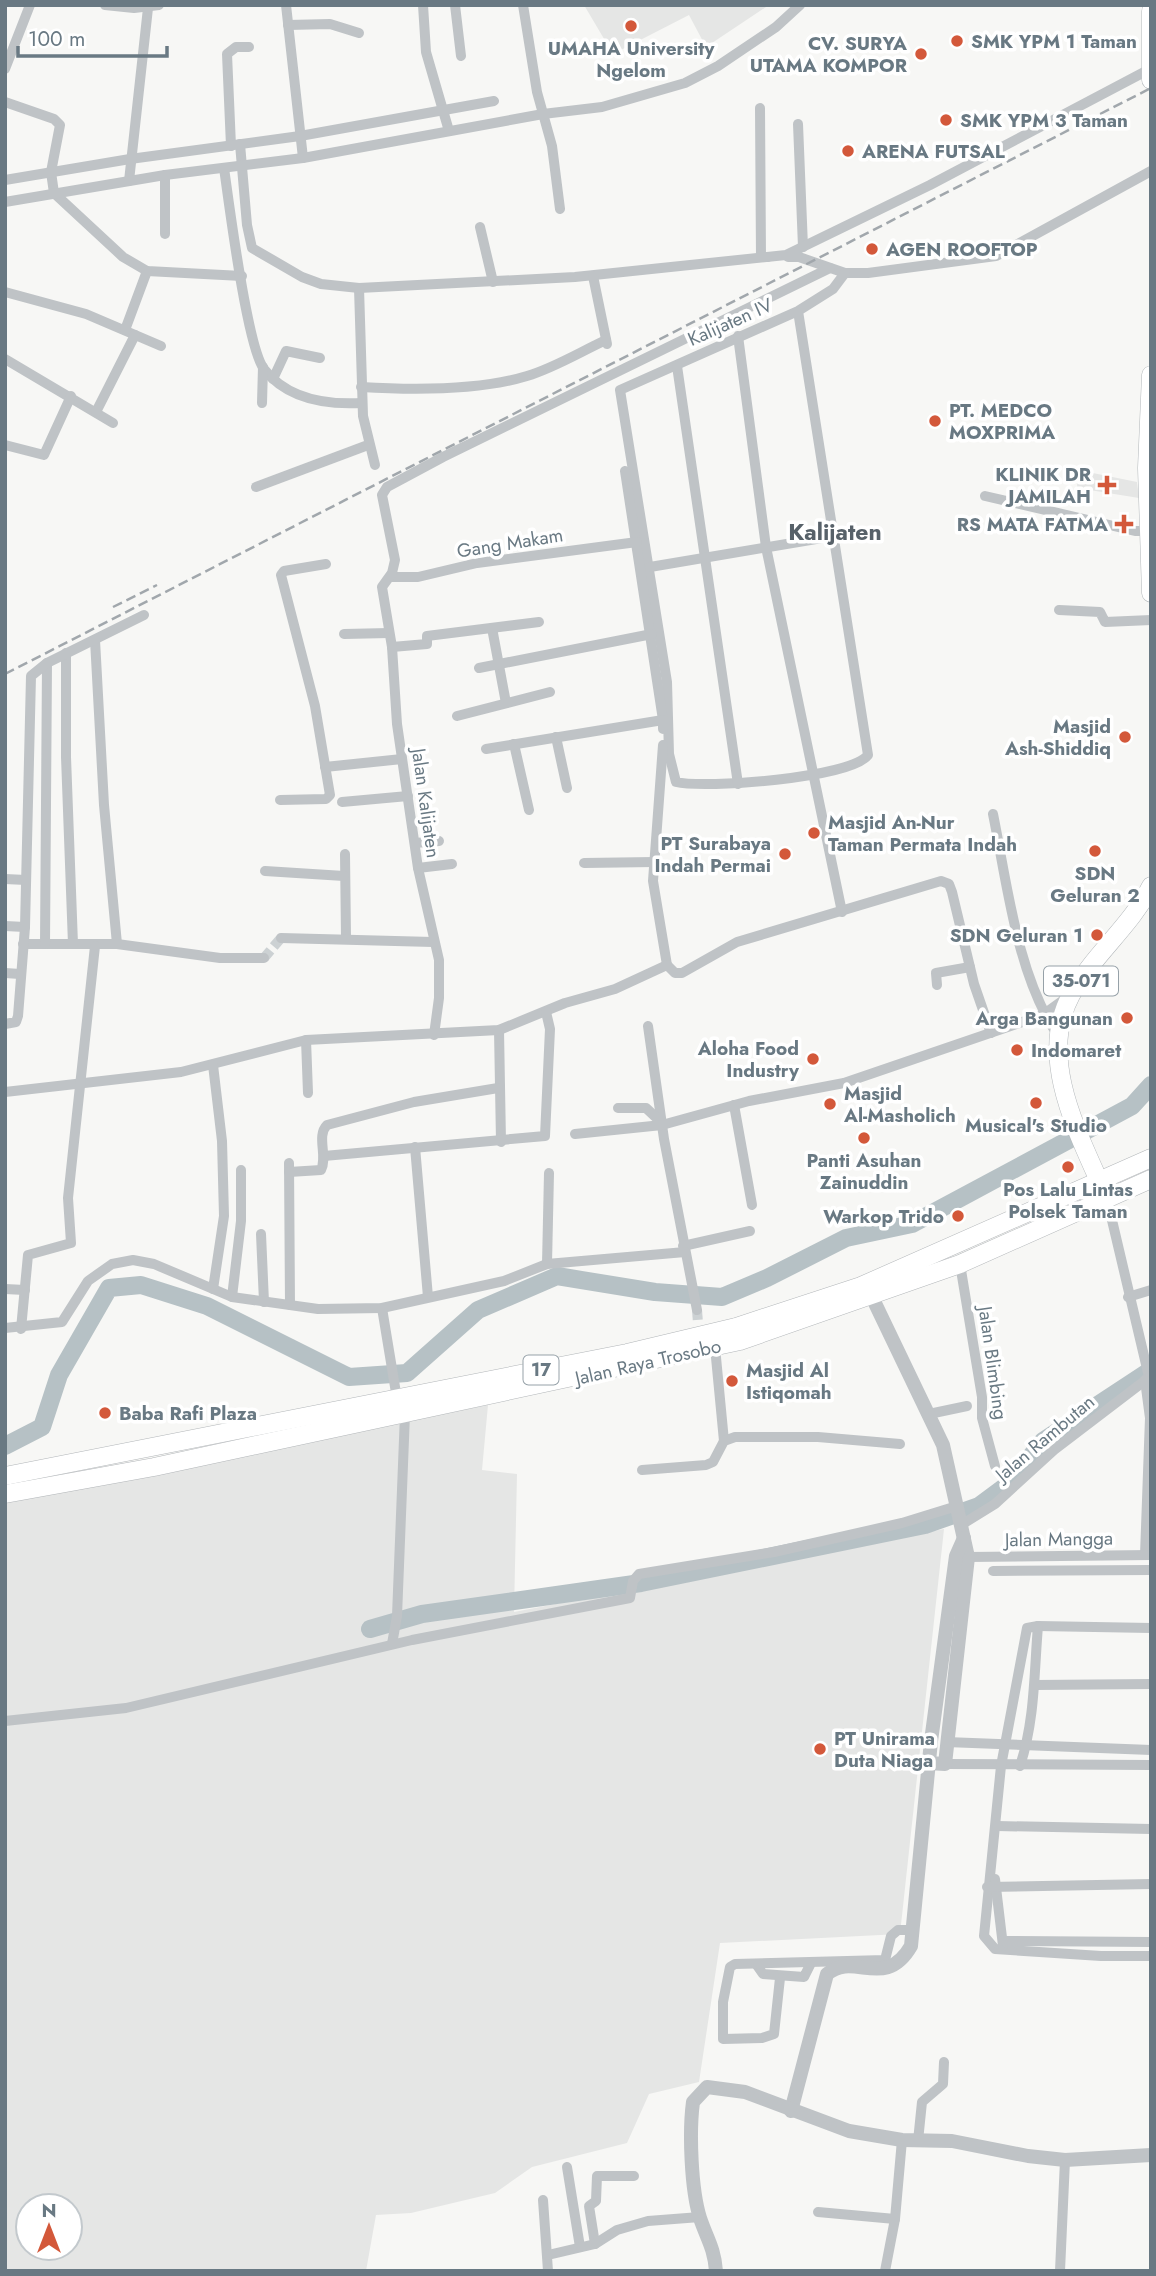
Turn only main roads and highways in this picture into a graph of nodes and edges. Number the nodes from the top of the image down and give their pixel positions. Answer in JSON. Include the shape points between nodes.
{"nodes":[{"id":1,"x":1151,"y":11,"type":"edge"},
{"id":2,"x":1150,"y":54,"type":"edge"},
{"id":3,"x":1150,"y":69,"type":"edge"},
{"id":4,"x":1151,"y":80,"type":"edge"},
{"id":5,"x":1151,"y":375,"type":"edge"},
{"id":6,"x":1149,"y":468,"type":"edge"},
{"id":7,"x":1149,"y":507,"type":"edge"},
{"id":8,"x":1151,"y":593,"type":"edge"},
{"id":9,"x":1151,"y":886,"type":"edge"},
{"id":10,"x":1151,"y":1158,"type":"edge"},
{"id":11,"x":1151,"y":1179,"type":"edge"},
{"id":12,"x":1100,"y":1182,"type":"junction"},
{"id":13,"x":1107,"y":1199,"type":"junction"},
{"id":14,"x":399,"y":1400,"type":"junction"},
{"id":15,"x":141,"y":1449,"type":"junction"},
{"id":16,"x":146,"y":1468,"type":"junction"},
{"id":17,"x":5,"y":1476,"type":"edge"},
{"id":18,"x":5,"y":1494,"type":"edge"}],
"edges":[{"from":1,"to":2,"type":"main road"},
{"from":2,"to":3,"type":"main road"},
{"from":3,"to":4,"type":"main road"},
{"from":5,"to":6,"type":"main road"},
{"from":6,"to":7,"type":"main road"},
{"from":7,"to":8,"type":"main road"},
{"from":9,"to":12,"type":"main road","number":"35-071","via":[[1071,994],[1058,1034],[1059,1065],[1075,1122]]},
{"from":10,"to":12,"type":"main road","number":"17"},
{"from":11,"to":13,"type":"main road","number":"17"},
{"from":12,"to":13,"type":"main road","number":"35-071"},
{"from":12,"to":14,"type":"main road","name":"Jalan Raya Trosobo","number":"17","via":[[861,1286],[773,1316]]},
{"from":13,"to":14,"type":"main road","name":"Jalan Raya Trosobo","number":"17","via":[[960,1264],[716,1347]]},
{"from":14,"to":15,"type":"main road","name":"Jalan Raya Trosobo","number":"17"},
{"from":14,"to":16,"type":"main road","name":"Jalan Raya Trosobo","number":"17"},
{"from":15,"to":16,"type":"main road","via":[[148,1453]]},
{"from":15,"to":17,"type":"main road","name":"Jalan Raya Trosobo","number":"17"},
{"from":16,"to":18,"type":"main road","name":"Jalan Raya Trosobo","number":"17"}]}
